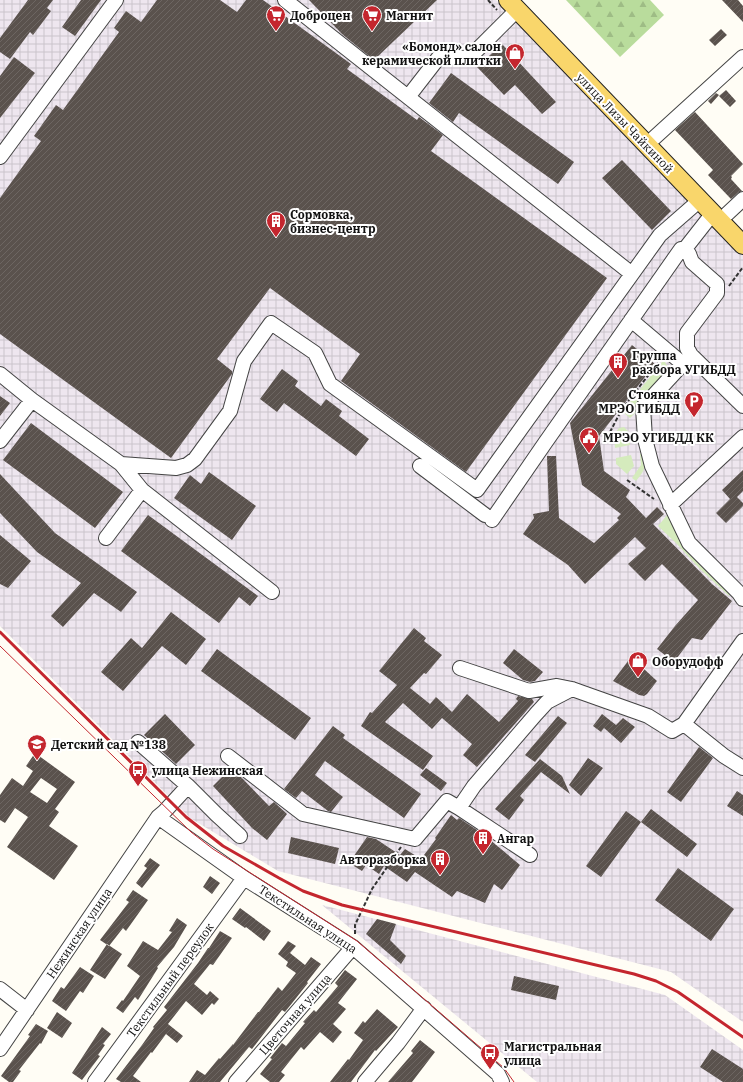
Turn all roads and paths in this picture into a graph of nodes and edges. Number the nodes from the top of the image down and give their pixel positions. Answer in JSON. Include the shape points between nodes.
{"nodes":[{"id":1,"x":116,"y":0,"type":"edge"},
{"id":2,"x":284,"y":0,"type":"edge"},
{"id":3,"x":516,"y":3,"type":"edge"},
{"id":4,"x":558,"y":45,"type":"junction"},
{"id":5,"x":743,"y":57,"type":"edge"},
{"id":6,"x":408,"y":97,"type":"junction"},
{"id":7,"x":654,"y":138,"type":"junction"},
{"id":8,"x":0,"y":157,"type":"edge"},
{"id":9,"x":743,"y":199,"type":"edge"},
{"id":10,"x":700,"y":200,"type":"junction"},
{"id":11,"x":720,"y":214,"type":"junction"},
{"id":12,"x":743,"y":230,"type":"edge"},
{"id":13,"x":743,"y":245,"type":"edge"},
{"id":14,"x":684,"y":250,"type":"junction"},
{"id":15,"x":632,"y":274,"type":"junction"},
{"id":16,"x":631,"y":320,"type":"junction"},
{"id":17,"x":667,"y":351,"type":"junction"},
{"id":18,"x":687,"y":359,"type":"junction"},
{"id":19,"x":0,"y":374,"type":"edge"},
{"id":20,"x":32,"y":400,"type":"junction"},
{"id":21,"x":743,"y":406,"type":"edge"},
{"id":22,"x":610,"y":432,"type":"dead end"},
{"id":23,"x":743,"y":437,"type":"edge"},
{"id":24,"x":0,"y":441,"type":"edge"},
{"id":25,"x":121,"y":464,"type":"junction"},
{"id":26,"x":420,"y":466,"type":"dead end"},
{"id":27,"x":627,"y":480,"type":"dead end"},
{"id":28,"x":142,"y":490,"type":"junction"},
{"id":29,"x":670,"y":505,"type":"junction"},
{"id":30,"x":106,"y":538,"type":"dead end"},
{"id":31,"x":272,"y":592,"type":"dead end"},
{"id":32,"x":743,"y":599,"type":"edge"},
{"id":33,"x":743,"y":641,"type":"edge"},
{"id":34,"x":460,"y":668,"type":"dead end"},
{"id":35,"x":572,"y":689,"type":"junction"},
{"id":36,"x":678,"y":727,"type":"junction"},
{"id":37,"x":138,"y":742,"type":"dead end"},
{"id":38,"x":228,"y":756,"type":"dead end"},
{"id":39,"x":743,"y":768,"type":"edge"},
{"id":40,"x":188,"y":786,"type":"junction"},
{"id":41,"x":459,"y":808,"type":"junction"},
{"id":42,"x":158,"y":817,"type":"junction"},
{"id":43,"x":240,"y":836,"type":"dead end"},
{"id":44,"x":403,"y":844,"type":"dead end"},
{"id":45,"x":530,"y":855,"type":"dead end"},
{"id":46,"x":244,"y":878,"type":"junction"},
{"id":47,"x":354,"y":941,"type":"junction"},
{"id":48,"x":0,"y":989,"type":"edge"},
{"id":49,"x":424,"y":1008,"type":"junction"},
{"id":50,"x":27,"y":1010,"type":"junction"},
{"id":51,"x":0,"y":1050,"type":"edge"},
{"id":52,"x":96,"y":1082,"type":"edge"},
{"id":53,"x":236,"y":1082,"type":"edge"},
{"id":54,"x":365,"y":1082,"type":"edge"},
{"id":55,"x":502,"y":1082,"type":"edge"}],
"edges":[{"from":1,"to":8,"type":"street"},
{"from":2,"to":6,"type":"street"},
{"from":3,"to":4,"type":"main road","name":"улица Лизы Чайкиной"},
{"from":3,"to":6,"type":"street","via":[[469,58],[439,57]]},
{"from":4,"to":7,"type":"main road","name":"улица Лизы Чайкиной"},
{"from":4,"to":10,"type":"main road","name":"улица Лизы Чайкиной"},
{"from":5,"to":7,"type":"street"},
{"from":6,"to":15,"type":"street"},
{"from":7,"to":11,"type":"main road","name":"улица Лизы Чайкиной"},
{"from":9,"to":11,"type":"street"},
{"from":10,"to":11,"type":"main road","name":"улица Лизы Чайкиной"},
{"from":10,"to":15,"type":"street","via":[[660,235]]},
{"from":11,"to":12,"type":"main road","name":"улица Лизы Чайкиной"},
{"from":11,"to":13,"type":"main road","name":"улица Лизы Чайкиной"},
{"from":11,"to":14,"type":"street"},
{"from":14,"to":16,"type":"street","via":[[681,249]]},
{"from":14,"to":18,"type":"street","via":[[692,262],[717,284],[717,293],[688,333]]},
{"from":15,"to":25,"type":"street","via":[[477,490],[330,384],[315,353],[271,323],[244,362],[230,411],[195,460],[176,468]]},
{"from":16,"to":17,"type":"street"},
{"from":16,"to":26,"type":"street","via":[[488,518]]},
{"from":17,"to":18,"type":"street"},
{"from":17,"to":22,"type":"path","via":[[622,409]]},
{"from":18,"to":21,"type":"street"},
{"from":18,"to":29,"type":"street","via":[[643,407],[645,439],[652,466]]},
{"from":19,"to":20,"type":"street"},
{"from":20,"to":24,"type":"street"},
{"from":20,"to":25,"type":"street"},
{"from":23,"to":29,"type":"street"},
{"from":25,"to":28,"type":"street"},
{"from":27,"to":29,"type":"path","via":[[658,502]]},
{"from":28,"to":30,"type":"street"},
{"from":28,"to":31,"type":"street"},
{"from":29,"to":32,"type":"street","via":[[689,543]]},
{"from":33,"to":36,"type":"street"},
{"from":34,"to":35,"type":"street","via":[[529,691],[557,686]]},
{"from":35,"to":36,"type":"street"},
{"from":35,"to":41,"type":"street","via":[[548,702],[536,714],[474,786]]},
{"from":36,"to":39,"type":"street"},
{"from":37,"to":40,"type":"street"},
{"from":38,"to":41,"type":"street","via":[[303,814],[318,818],[415,839],[447,801]]},
{"from":40,"to":42,"type":"street","name":"Нежинская улица"},
{"from":40,"to":43,"type":"street"},
{"from":41,"to":45,"type":"street"},
{"from":42,"to":46,"type":"street","name":"Текстильная улица"},
{"from":42,"to":50,"type":"street","name":"Нежинская улица"},
{"from":44,"to":47,"type":"path","via":[[372,889],[355,924]]},
{"from":46,"to":47,"type":"street","name":"Текстильная улица"},
{"from":46,"to":52,"type":"street","name":"Текстильный переулок"},
{"from":47,"to":49,"type":"street","name":"Текстильная улица"},
{"from":47,"to":53,"type":"street","name":"Цветочная улица"},
{"from":48,"to":50,"type":"street"},
{"from":49,"to":54,"type":"street"},
{"from":49,"to":55,"type":"street","name":"Текстильная улица","via":[[498,1074]]},
{"from":50,"to":51,"type":"street","name":"Нежинская улица"}]}
